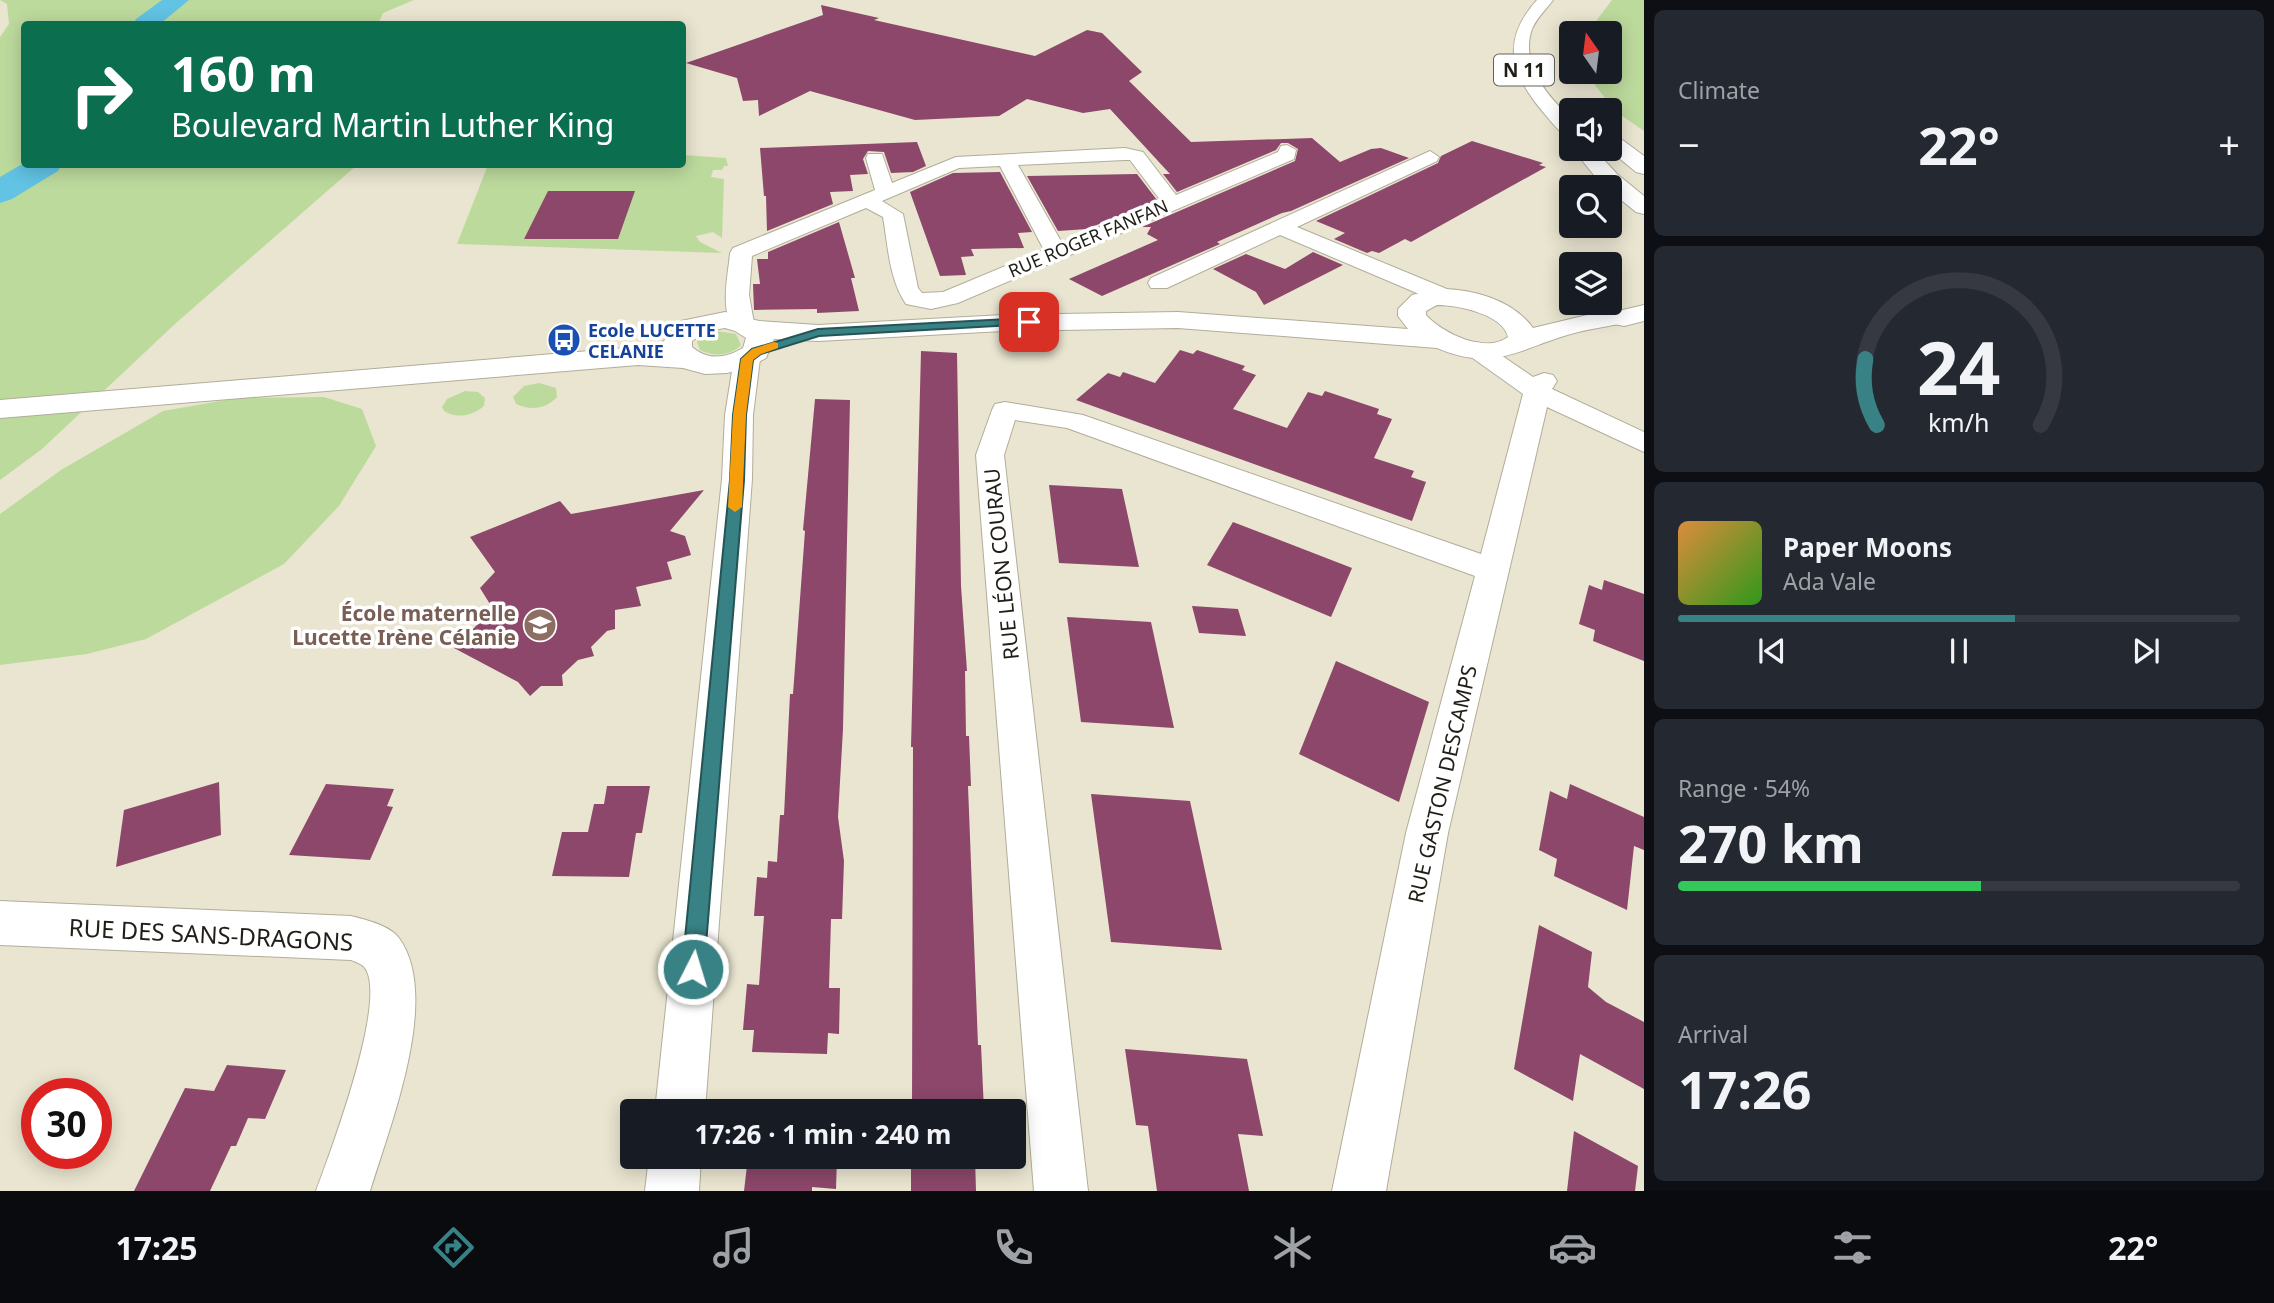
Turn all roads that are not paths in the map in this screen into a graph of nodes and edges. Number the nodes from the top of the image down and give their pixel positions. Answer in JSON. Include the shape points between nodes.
{"nodes":[{"id":1,"x":1545,"y":0,"type":"edge"},
{"id":2,"x":1559,"y":117,"type":"edge"},
{"id":3,"x":1287,"y":150,"type":"dead end"},
{"id":4,"x":1622,"y":150,"type":"edge"},
{"id":5,"x":1430,"y":157,"type":"dead end"},
{"id":6,"x":876,"y":158,"type":"dead end"},
{"id":7,"x":1006,"y":160,"type":"junction"},
{"id":8,"x":1593,"y":161,"type":"edge"},
{"id":9,"x":1608,"y":161,"type":"edge"},
{"id":10,"x":1644,"y":167,"type":"edge"},
{"id":11,"x":1644,"y":188,"type":"edge"},
{"id":12,"x":876,"y":197,"type":"junction"},
{"id":13,"x":1172,"y":203,"type":"junction"},
{"id":14,"x":1644,"y":207,"type":"edge"},
{"id":15,"x":1271,"y":229,"type":"junction"},
{"id":16,"x":1056,"y":252,"type":"junction"},
{"id":17,"x":1158,"y":284,"type":"dead end"},
{"id":18,"x":737,"y":295,"type":"junction"},
{"id":19,"x":1478,"y":302,"type":"junction"},
{"id":20,"x":1426,"y":304,"type":"junction"},
{"id":21,"x":1630,"y":317,"type":"edge"},
{"id":22,"x":1312,"y":332,"type":"junction"},
{"id":23,"x":1444,"y":340,"type":"junction"},
{"id":24,"x":750,"y":341,"type":"junction"},
{"id":25,"x":695,"y":345,"type":"junction"},
{"id":26,"x":1499,"y":347,"type":"junction"},
{"id":27,"x":1540,"y":387,"type":"junction"},
{"id":28,"x":743,"y":392,"type":"junction"},
{"id":29,"x":0,"y":409,"type":"edge"},
{"id":30,"x":1644,"y":430,"type":"edge"},
{"id":31,"x":1644,"y":443,"type":"edge"},
{"id":32,"x":1494,"y":571,"type":"junction"},
{"id":33,"x":0,"y":923,"type":"edge"},
{"id":34,"x":681,"y":1099,"type":"edge"},
{"id":35,"x":674,"y":1169,"type":"edge"},
{"id":36,"x":342,"y":1191,"type":"edge"},
{"id":37,"x":672,"y":1191,"type":"edge"},
{"id":38,"x":1061,"y":1191,"type":"edge"},
{"id":39,"x":1359,"y":1191,"type":"edge"}],
"edges":[{"from":1,"to":2,"type":"main road","number":"N 11","via":[[1531,12],[1520,52],[1534,90]]},
{"from":3,"to":13,"type":"street","name":"RUE ROGER FANFAN","via":[[1287,155]]},
{"from":4,"to":10,"type":"main road"},
{"from":5,"to":15,"type":"street"},
{"from":6,"to":12,"type":"street"},
{"from":7,"to":12,"type":"street","via":[[956,163]]},
{"from":7,"to":13,"type":"street","via":[[1136,156]]},
{"from":7,"to":16,"type":"street"},
{"from":8,"to":14,"type":"main road"},
{"from":9,"to":11,"type":"main road"},
{"from":12,"to":16,"type":"street","name":"RUE ROGER FANFAN","via":[[893,214],[907,288],[914,299],[950,298]]},
{"from":12,"to":18,"type":"street","via":[[741,253]]},
{"from":13,"to":16,"type":"street","name":"RUE ROGER FANFAN"},
{"from":15,"to":17,"type":"street"},
{"from":15,"to":20,"type":"street","via":[[1389,280]]},
{"from":18,"to":24,"type":"street"},
{"from":18,"to":25,"type":"street"},
{"from":19,"to":20,"type":"main road"},
{"from":19,"to":21,"type":"main road"},
{"from":19,"to":26,"type":"main road","via":[[1503,312],[1521,330],[1522,338]]},
{"from":20,"to":22,"type":"main road","via":[[1382,321]]},
{"from":20,"to":23,"type":"main road","via":[[1423,329]]},
{"from":21,"to":26,"type":"main road","via":[[1560,328]]},
{"from":22,"to":23,"type":"main road"},
{"from":22,"to":24,"type":"main road","via":[[1178,320],[1109,320],[818,333]]},
{"from":23,"to":26,"type":"main road"},
{"from":24,"to":25,"type":"main road","via":[[734,364]]},
{"from":24,"to":25,"type":"main road","via":[[725,320]]},
{"from":24,"to":28,"type":"street"},
{"from":25,"to":28,"type":"street"},
{"from":25,"to":29,"type":"main road","via":[[638,356]]},
{"from":26,"to":27,"type":"street"},
{"from":27,"to":30,"type":"street"},
{"from":27,"to":31,"type":"street"},
{"from":27,"to":32,"type":"street","name":"RUE GASTON DESCAMPS"},
{"from":28,"to":34,"type":"street"},
{"from":32,"to":38,"type":"street","name":"RUE LÉON COURAU","via":[[1073,421],[1005,410],[990,455]]},
{"from":32,"to":39,"type":"street","name":"RUE GASTON DESCAMPS","via":[[1427,833]]},
{"from":33,"to":36,"type":"street","name":"RUE DES SANS-DRAGONS","via":[[351,938],[382,953],[393,983],[388,1042]]},
{"from":35,"to":37,"type":"street"}]}
